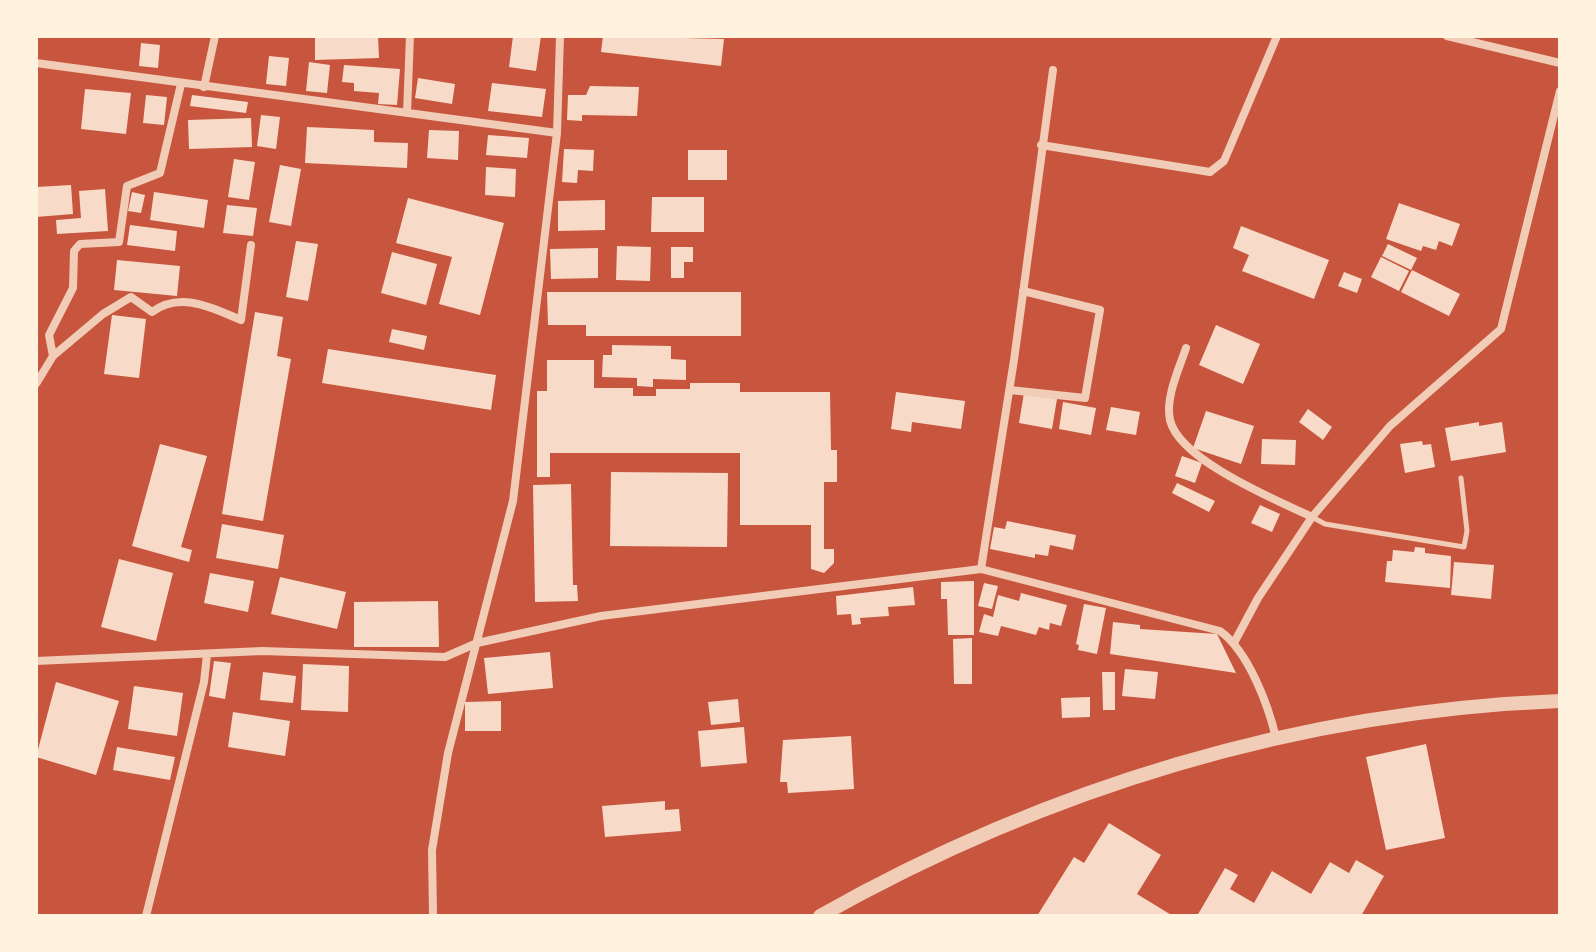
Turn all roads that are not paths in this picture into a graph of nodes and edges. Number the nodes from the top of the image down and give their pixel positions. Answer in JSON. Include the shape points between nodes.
{"nodes":[{"id":1,"x":215,"y":36,"type":"edge"},
{"id":2,"x":410,"y":36,"type":"edge"},
{"id":3,"x":560,"y":36,"type":"edge"},
{"id":4,"x":1277,"y":36,"type":"edge"},
{"id":5,"x":1447,"y":36,"type":"edge"},
{"id":6,"x":36,"y":63,"type":"edge"},
{"id":7,"x":1560,"y":63,"type":"edge"},
{"id":8,"x":1053,"y":70,"type":"dead end"},
{"id":9,"x":181,"y":84,"type":"junction"},
{"id":10,"x":204,"y":87,"type":"junction"},
{"id":11,"x":1560,"y":91,"type":"edge"},
{"id":12,"x":407,"y":113,"type":"junction"},
{"id":13,"x":557,"y":133,"type":"junction"},
{"id":14,"x":1041,"y":145,"type":"junction"},
{"id":15,"x":251,"y":245,"type":"dead end"},
{"id":16,"x":1023,"y":291,"type":"junction"},
{"id":17,"x":1186,"y":348,"type":"dead end"},
{"id":18,"x":53,"y":356,"type":"junction"},
{"id":19,"x":36,"y":384,"type":"edge"},
{"id":20,"x":1010,"y":390,"type":"junction"},
{"id":21,"x":1461,"y":478,"type":"dead end"},
{"id":22,"x":1312,"y":517,"type":"junction"},
{"id":23,"x":981,"y":569,"type":"junction"},
{"id":24,"x":1235,"y":641,"type":"junction"},
{"id":25,"x":477,"y":643,"type":"junction"},
{"id":26,"x":207,"y":655,"type":"junction"},
{"id":27,"x":36,"y":661,"type":"edge"},
{"id":28,"x":1560,"y":701,"type":"edge"},
{"id":29,"x":1276,"y":738,"type":"junction"},
{"id":30,"x":146,"y":916,"type":"edge"},
{"id":31,"x":433,"y":916,"type":"edge"},
{"id":32,"x":820,"y":916,"type":"edge"}],
"edges":[{"from":1,"to":10,"type":"street"},
{"from":2,"to":12,"type":"street"},
{"from":3,"to":13,"type":"street"},
{"from":4,"to":14,"type":"street","via":[[1224,161],[1210,172]]},
{"from":5,"to":7,"type":"street"},
{"from":6,"to":9,"type":"street"},
{"from":8,"to":14,"type":"street"},
{"from":9,"to":10,"type":"street"},
{"from":9,"to":18,"type":"street","via":[[160,173],[127,186],[119,242],[80,244],[74,251],[73,288],[49,335]]},
{"from":10,"to":12,"type":"street"},
{"from":11,"to":22,"type":"street","via":[[1501,329],[1390,426]]},
{"from":12,"to":13,"type":"street"},
{"from":13,"to":25,"type":"street","via":[[513,501]]},
{"from":14,"to":16,"type":"street"},
{"from":15,"to":18,"type":"street","via":[[241,320],[201,304],[175,301],[152,312],[131,297]]},
{"from":16,"to":20,"type":"street"},
{"from":16,"to":20,"type":"street","via":[[1100,310],[1085,398]]},
{"from":17,"to":22,"type":"street","via":[[1172,389],[1169,419],[1178,441],[1245,485]]},
{"from":18,"to":19,"type":"street"},
{"from":20,"to":23,"type":"street"},
{"from":21,"to":22,"type":"lane","via":[[1464,547],[1325,524]]},
{"from":22,"to":24,"type":"street"},
{"from":23,"to":24,"type":"street","via":[[1198,623]]},
{"from":23,"to":25,"type":"street","via":[[601,616]]},
{"from":24,"to":29,"type":"street","via":[[1269,707]]},
{"from":25,"to":26,"type":"street","via":[[445,657],[262,651]]},
{"from":25,"to":31,"type":"street","via":[[448,753],[432,850]]},
{"from":26,"to":27,"type":"street"},
{"from":26,"to":30,"type":"street"},
{"from":28,"to":29,"type":"street","via":[[1432,710]]},
{"from":29,"to":32,"type":"street","via":[[1158,767],[1062,800]]}]}
